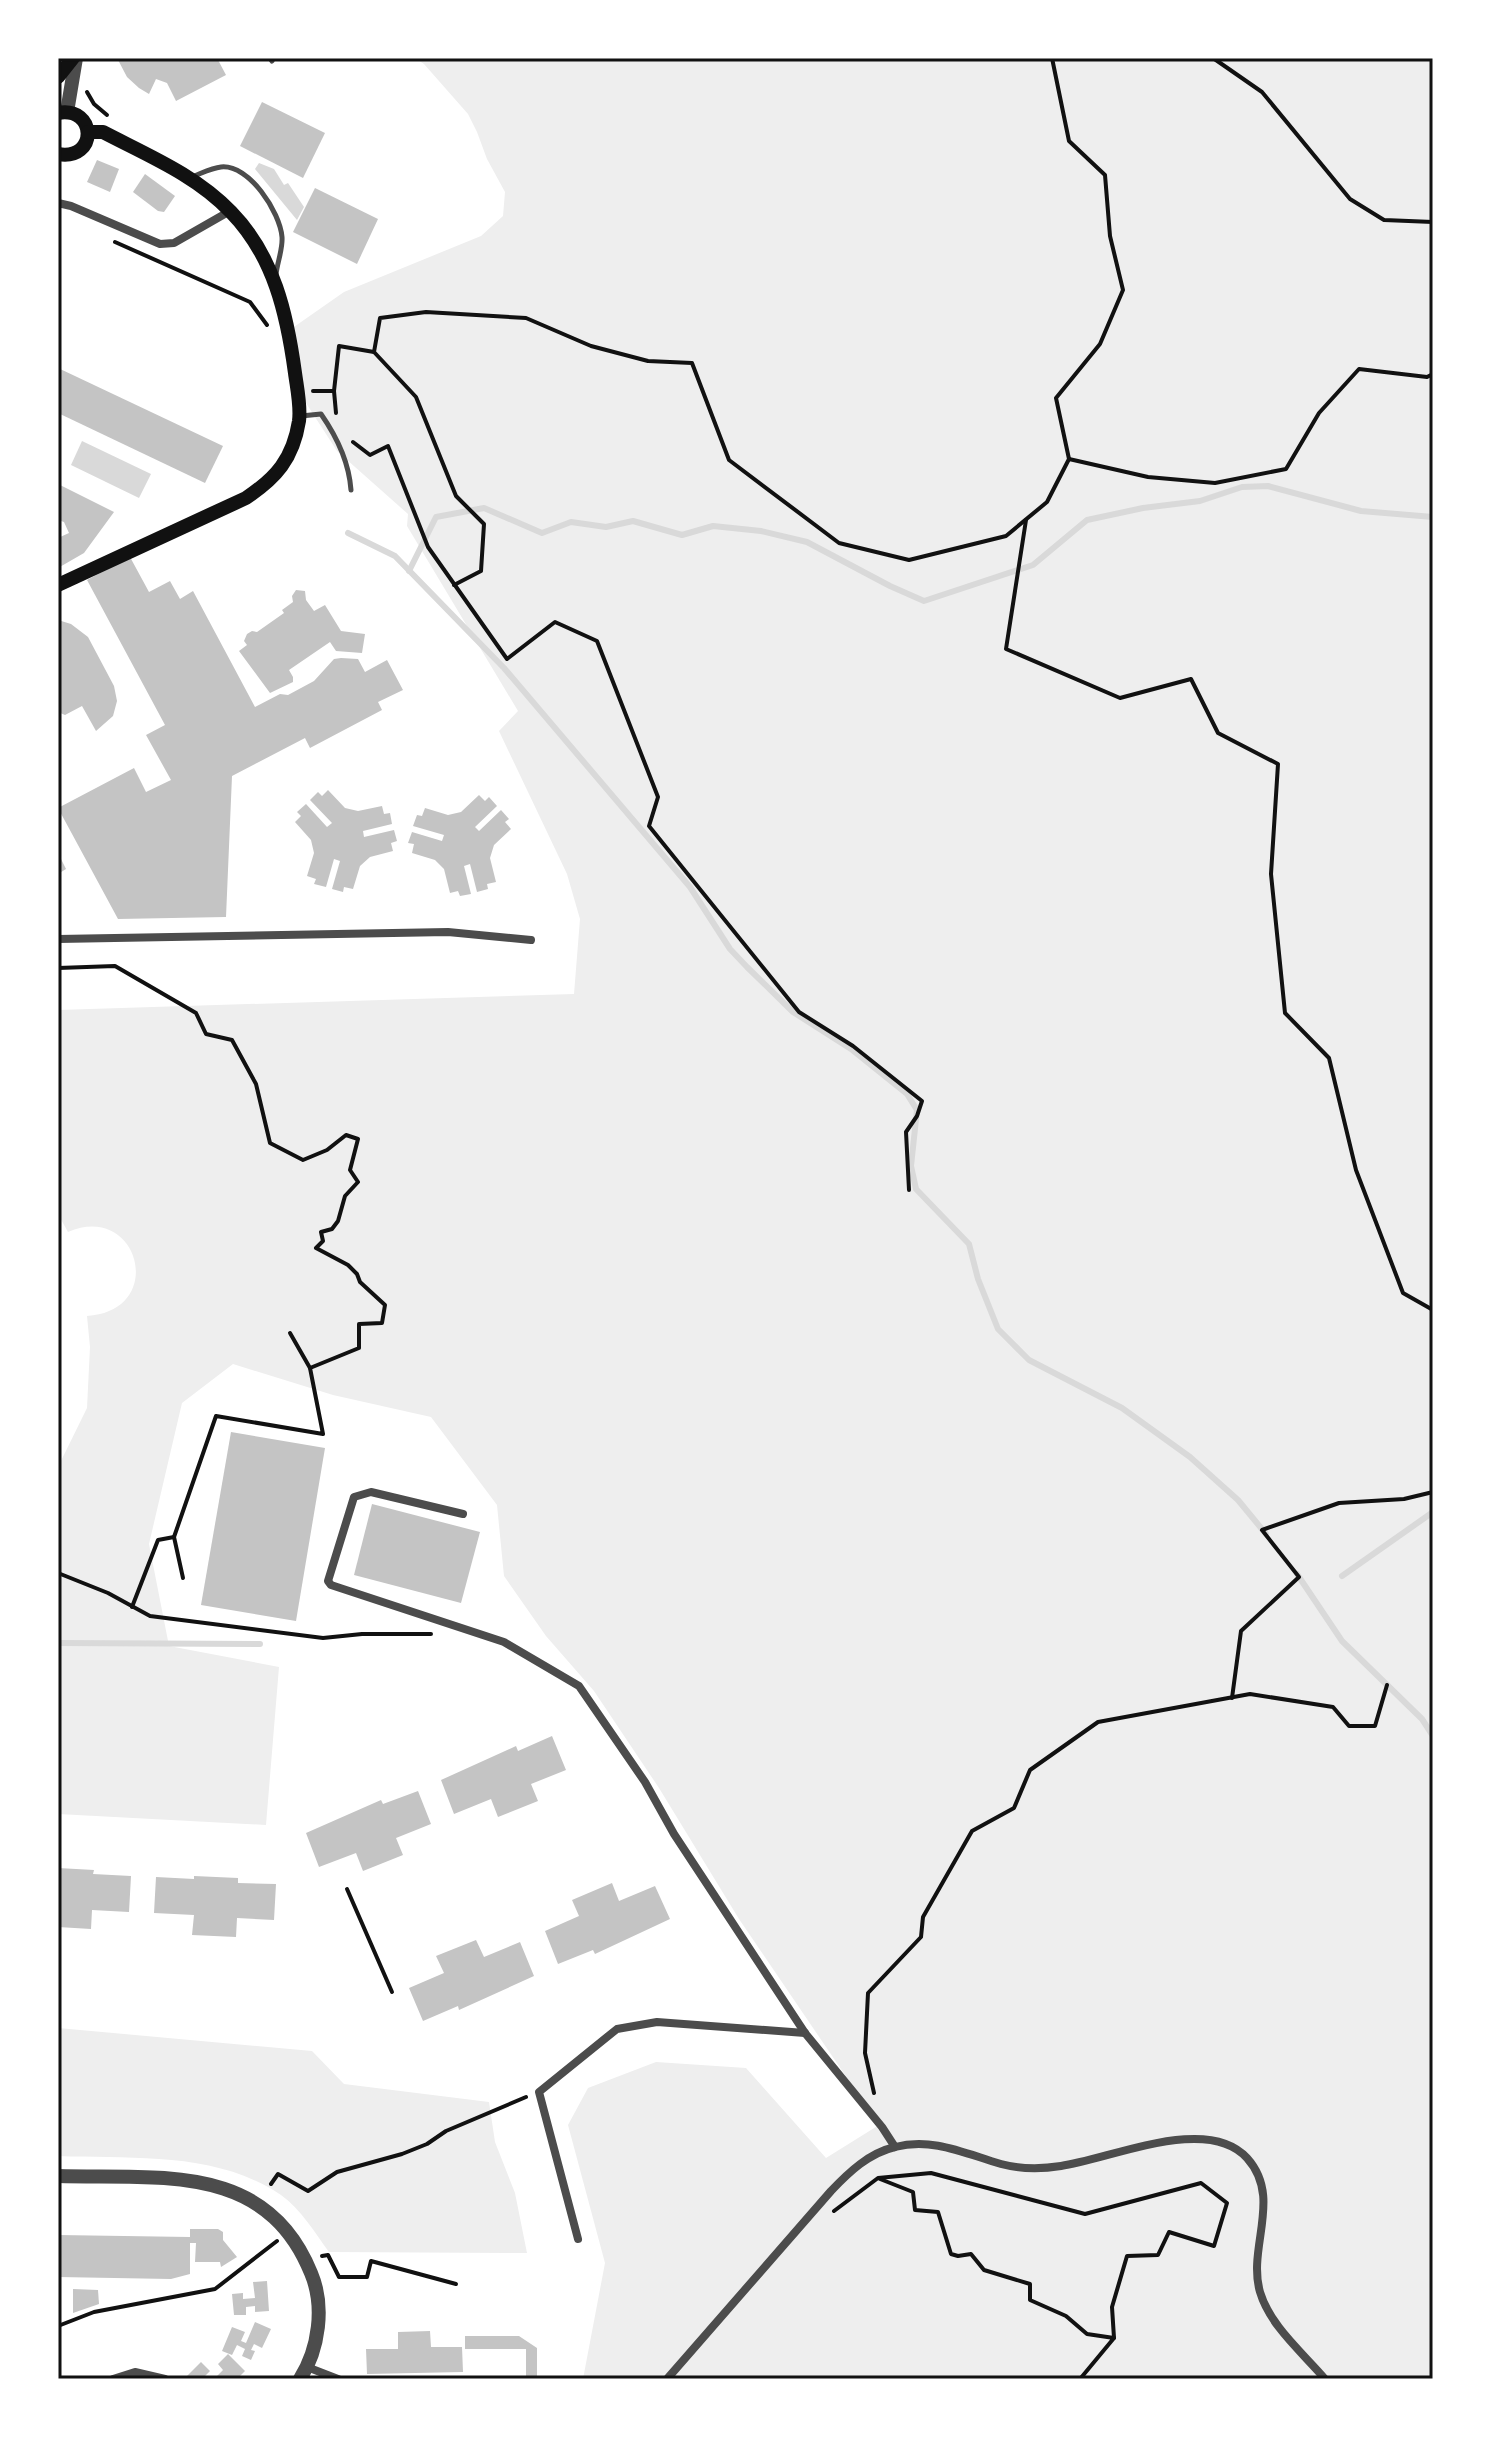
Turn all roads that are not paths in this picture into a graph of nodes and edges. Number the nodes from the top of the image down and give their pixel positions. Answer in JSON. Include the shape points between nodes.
{"nodes":[{"id":1,"x":75,"y":58,"type":"edge"},
{"id":2,"x":58,"y":77,"type":"edge"},
{"id":3,"x":62,"y":112,"type":"edge"},
{"id":4,"x":88,"y":132,"type":"junction"},
{"id":5,"x":58,"y":154,"type":"edge"},
{"id":6,"x":190,"y":177,"type":"junction"},
{"id":7,"x":58,"y":203,"type":"edge"},
{"id":8,"x":231,"y":210,"type":"junction"},
{"id":9,"x":275,"y":281,"type":"junction"},
{"id":10,"x":306,"y":415,"type":"junction"},
{"id":11,"x":351,"y":490,"type":"dead end"},
{"id":12,"x":58,"y":585,"type":"edge"},
{"id":13,"x":58,"y":939,"type":"edge"},
{"id":14,"x":531,"y":940,"type":"dead end"},
{"id":15,"x":463,"y":1514,"type":"dead end"},
{"id":16,"x":805,"y":2033,"type":"junction"},
{"id":17,"x":895,"y":2147,"type":"junction"},
{"id":18,"x":58,"y":2176,"type":"edge"},
{"id":19,"x":578,"y":2239,"type":"dead end"},
{"id":20,"x":304,"y":2373,"type":"edge"},
{"id":21,"x":113,"y":2379,"type":"edge"},
{"id":22,"x":165,"y":2379,"type":"edge"},
{"id":23,"x":338,"y":2379,"type":"edge"},
{"id":24,"x":667,"y":2379,"type":"edge"},
{"id":25,"x":1325,"y":2379,"type":"edge"}],
"edges":[{"from":1,"to":2,"type":"main road"},
{"from":1,"to":3,"type":"street"},
{"from":3,"to":4,"type":"main road","via":[[77,114]]},
{"from":4,"to":5,"type":"main road","via":[[80,151]]},
{"from":4,"to":6,"type":"main road","via":[[103,132]]},
{"from":6,"to":8,"type":"main road"},
{"from":6,"to":9,"type":"lane","via":[[222,166],[242,172],[256,184],[273,210],[283,240]]},
{"from":7,"to":8,"type":"street","via":[[160,244],[174,243]]},
{"from":8,"to":9,"type":"main road"},
{"from":9,"to":10,"type":"main road"},
{"from":10,"to":11,"type":"lane","via":[[321,414],[338,437]]},
{"from":10,"to":12,"type":"main road","via":[[270,483]]},
{"from":13,"to":14,"type":"street","via":[[448,932]]},
{"from":15,"to":16,"type":"street","via":[[371,1492],[354,1497],[328,1581],[504,1642],[579,1686]]},
{"from":16,"to":17,"type":"street"},
{"from":16,"to":19,"type":"street","via":[[657,2022],[617,2029],[539,2092]]},
{"from":17,"to":24,"type":"street","via":[[846,2175]]},
{"from":17,"to":25,"type":"street","via":[[935,2145],[1002,2164],[1039,2168],[1175,2141],[1207,2139],[1233,2147],[1249,2161],[1263,2190],[1257,2280],[1264,2303]]},
{"from":18,"to":20,"type":"street","via":[[210,2183],[234,2191],[278,2220],[298,2244],[315,2281],[318,2324]]},
{"from":20,"to":23,"type":"street"},
{"from":21,"to":22,"type":"street","via":[[135,2372]]}]}
